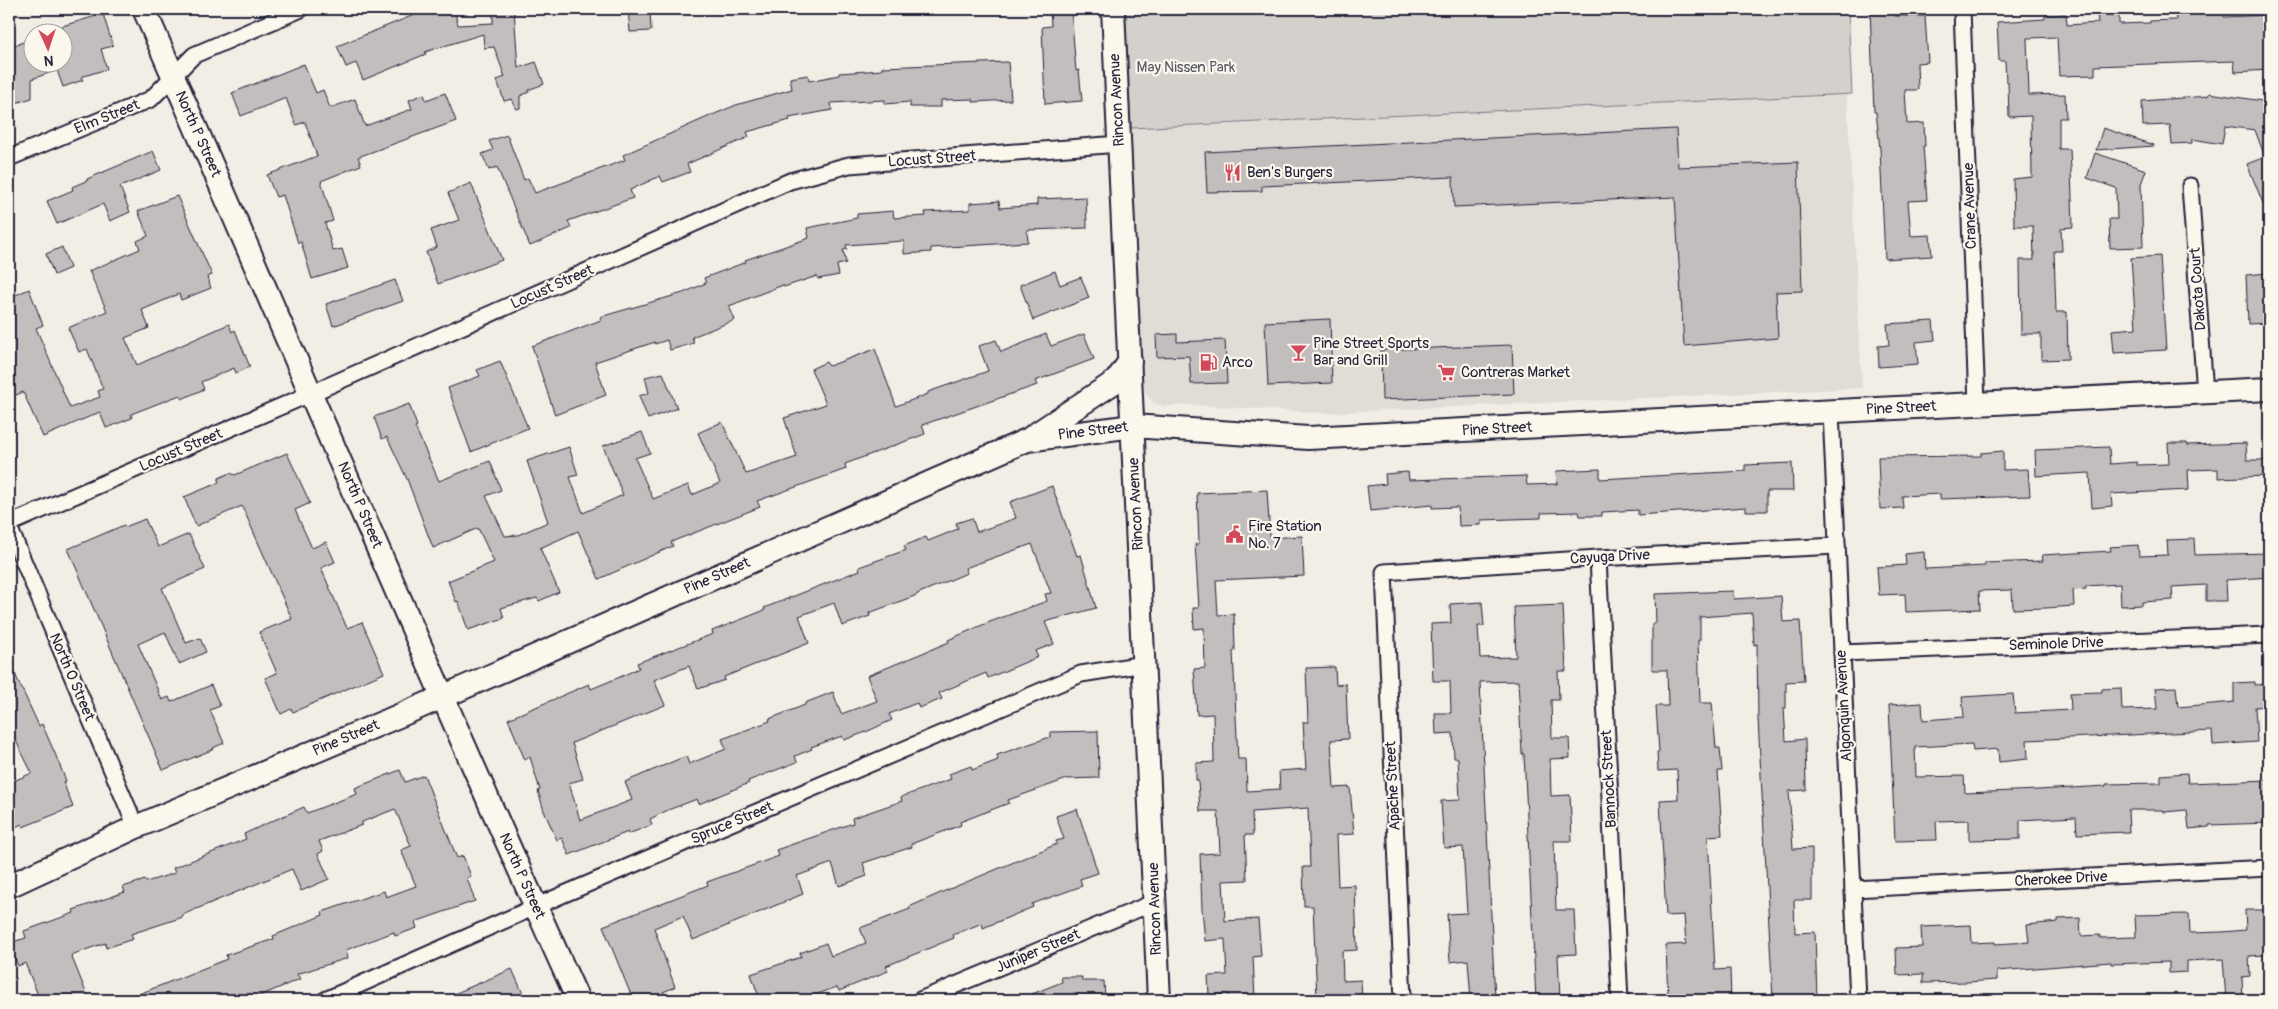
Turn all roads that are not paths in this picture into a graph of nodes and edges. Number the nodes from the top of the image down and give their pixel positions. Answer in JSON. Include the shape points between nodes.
{"nodes":[{"id":1,"x":144,"y":9,"type":"edge"},
{"id":2,"x":301,"y":9,"type":"edge"},
{"id":3,"x":1113,"y":9,"type":"edge"},
{"id":4,"x":1962,"y":9,"type":"edge"},
{"id":5,"x":173,"y":75,"type":"junction"},
{"id":6,"x":1119,"y":144,"type":"junction"},
{"id":7,"x":9,"y":158,"type":"edge"},
{"id":8,"x":2190,"y":186,"type":"dead end"},
{"id":9,"x":1130,"y":360,"type":"junction"},
{"id":10,"x":2269,"y":389,"type":"edge"},
{"id":11,"x":2205,"y":393,"type":"junction"},
{"id":12,"x":312,"y":394,"type":"junction"},
{"id":13,"x":1977,"y":404,"type":"junction"},
{"id":14,"x":1830,"y":412,"type":"junction"},
{"id":15,"x":1132,"y":426,"type":"junction"},
{"id":16,"x":1028,"y":440,"type":"junction"},
{"id":17,"x":9,"y":525,"type":"edge"},
{"id":18,"x":1837,"y":546,"type":"junction"},
{"id":19,"x":1598,"y":558,"type":"junction"},
{"id":20,"x":1384,"y":572,"type":"joint"},
{"id":21,"x":2269,"y":635,"type":"edge"},
{"id":22,"x":1842,"y":653,"type":"junction"},
{"id":23,"x":1144,"y":664,"type":"junction"},
{"id":24,"x":442,"y":696,"type":"junction"},
{"id":25,"x":136,"y":827,"type":"junction"},
{"id":26,"x":2269,"y":868,"type":"edge"},
{"id":27,"x":9,"y":886,"type":"edge"},
{"id":28,"x":1853,"y":889,"type":"junction"},
{"id":29,"x":1156,"y":902,"type":"junction"},
{"id":30,"x":536,"y":907,"type":"junction"},
{"id":31,"x":325,"y":1000,"type":"edge"},
{"id":32,"x":578,"y":1000,"type":"edge"},
{"id":33,"x":920,"y":1000,"type":"edge"},
{"id":34,"x":1159,"y":1000,"type":"edge"},
{"id":35,"x":1403,"y":1000,"type":"edge"},
{"id":36,"x":1620,"y":1000,"type":"edge"},
{"id":37,"x":1858,"y":1000,"type":"edge"}],
"edges":[{"from":1,"to":5,"type":"street","name":"North P Street"},
{"from":2,"to":5,"type":"street","name":"Elm Street","via":[[194,55]]},
{"from":3,"to":6,"type":"street","name":"Rincon Avenue"},
{"from":4,"to":13,"type":"street","name":"Crane Avenue"},
{"from":5,"to":7,"type":"street","name":"Elm Street","via":[[151,99]]},
{"from":5,"to":12,"type":"street","name":"North P Street"},
{"from":6,"to":9,"type":"street","name":"Rincon Avenue"},
{"from":6,"to":12,"type":"street","name":"Locust Street","via":[[849,165],[790,181]]},
{"from":8,"to":11,"type":"street","name":"Dakota Court"},
{"from":9,"to":15,"type":"street","name":"Rincon Avenue"},
{"from":9,"to":16,"type":"street","via":[[1116,381]]},
{"from":10,"to":11,"type":"street","name":"Pine Street"},
{"from":11,"to":13,"type":"street","name":"Pine Street"},
{"from":12,"to":17,"type":"street","name":"Locust Street"},
{"from":12,"to":24,"type":"street","name":"North P Street"},
{"from":13,"to":14,"type":"street","name":"Pine Street"},
{"from":14,"to":15,"type":"street","name":"Pine Street","via":[[1308,438]]},
{"from":14,"to":18,"type":"street","name":"Algonquin Avenue"},
{"from":15,"to":16,"type":"street","name":"Pine Street"},
{"from":15,"to":23,"type":"street","name":"Rincon Avenue"},
{"from":16,"to":24,"type":"street","name":"Pine Street"},
{"from":17,"to":25,"type":"street","name":"North O Street"},
{"from":18,"to":19,"type":"street","name":"Cayuga Drive"},
{"from":18,"to":22,"type":"street","name":"Algonquin Avenue"},
{"from":19,"to":20,"type":"street","name":"Cayuga Drive"},
{"from":19,"to":36,"type":"street","name":"Bannock Street"},
{"from":20,"to":35,"type":"street","name":"Apache Street"},
{"from":21,"to":22,"type":"street","name":"Seminole Drive"},
{"from":22,"to":28,"type":"street","name":"Algonquin Avenue"},
{"from":23,"to":29,"type":"street","name":"Rincon Avenue"},
{"from":23,"to":30,"type":"street","name":"Spruce Street","via":[[1081,674]]},
{"from":24,"to":25,"type":"street","name":"Pine Street"},
{"from":24,"to":30,"type":"street","name":"North P Street"},
{"from":25,"to":27,"type":"street","name":"Pine Street"},
{"from":26,"to":28,"type":"street","name":"Cherokee Drive"},
{"from":28,"to":37,"type":"street","name":"Algonquin Avenue"},
{"from":29,"to":33,"type":"street","name":"Juniper Street"},
{"from":29,"to":34,"type":"street","name":"Rincon Avenue"},
{"from":30,"to":31,"type":"street","name":"Spruce Street"},
{"from":30,"to":32,"type":"street","name":"North P Street"}]}
